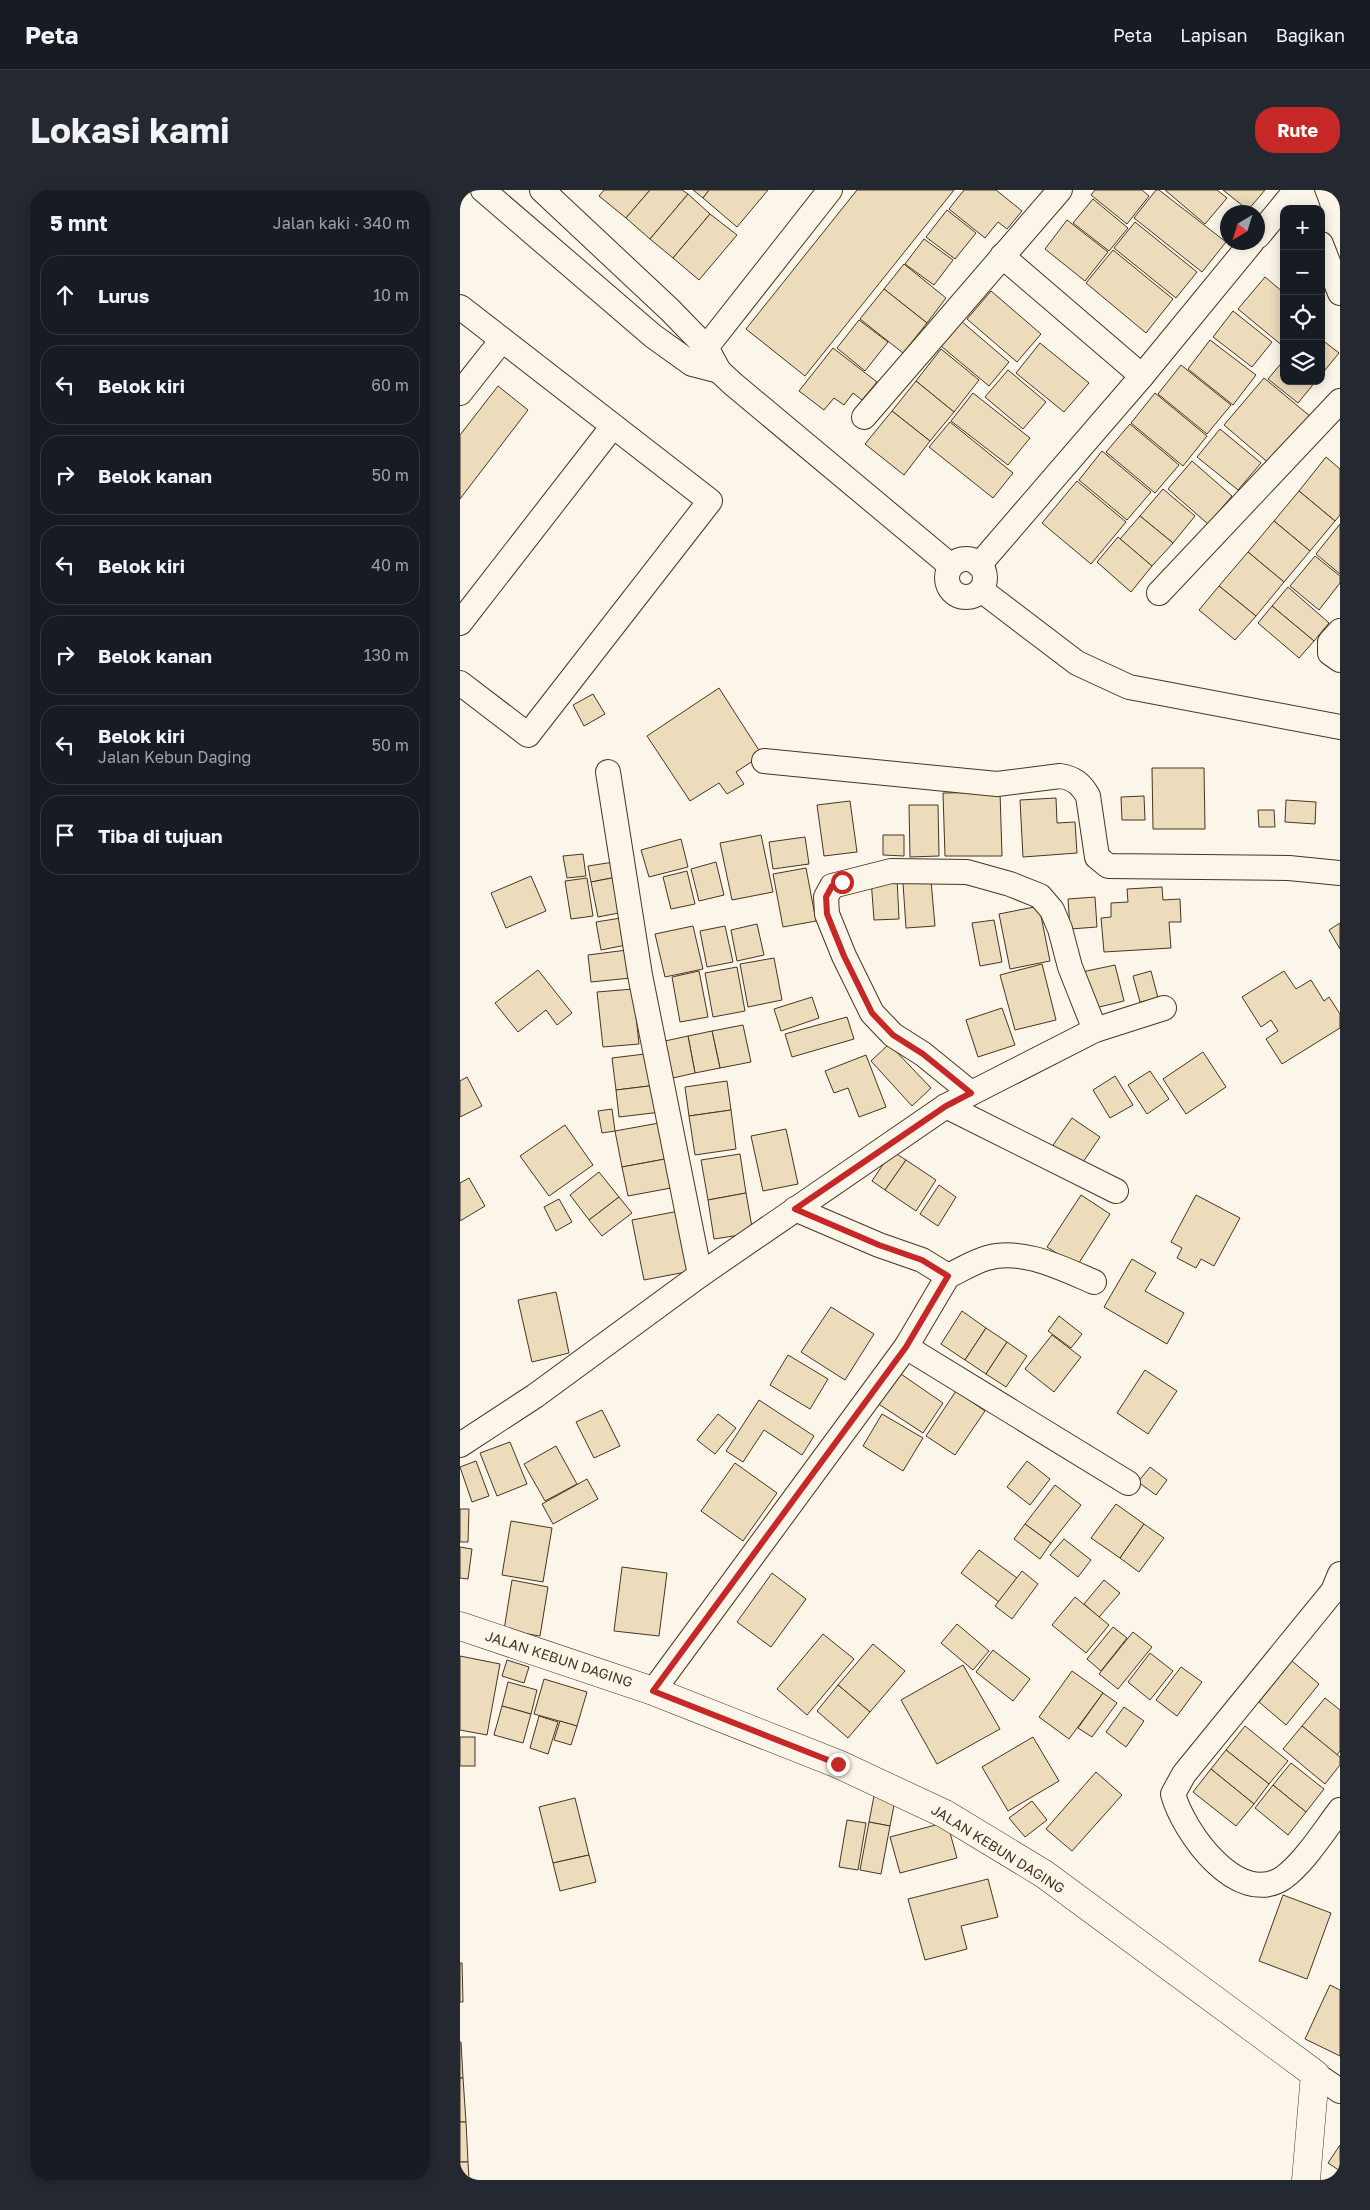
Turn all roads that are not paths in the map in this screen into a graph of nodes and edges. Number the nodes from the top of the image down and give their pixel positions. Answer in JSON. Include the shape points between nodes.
{"nodes":[{"id":1,"x":483,"y":190,"type":"edge"},
{"id":2,"x":542,"y":190,"type":"edge"},
{"id":3,"x":1060,"y":190,"type":"edge"},
{"id":4,"x":1296,"y":190,"type":"edge"},
{"id":5,"x":1301,"y":190,"type":"edge"},
{"id":6,"x":826,"y":191,"type":"edge"},
{"id":7,"x":1307,"y":205,"type":"edge"},
{"id":8,"x":1265,"y":228,"type":"edge"},
{"id":9,"x":1245,"y":250,"type":"edge"},
{"id":10,"x":1323,"y":250,"type":"edge"},
{"id":11,"x":1002,"y":256,"type":"junction"},
{"id":12,"x":1340,"y":293,"type":"edge"},
{"id":13,"x":460,"y":307,"type":"edge"},
{"id":14,"x":502,"y":340,"type":"junction"},
{"id":15,"x":699,"y":356,"type":"junction"},
{"id":16,"x":1142,"y":376,"type":"junction"},
{"id":17,"x":460,"y":393,"type":"edge"},
{"id":18,"x":1340,"y":401,"type":"edge"},
{"id":19,"x":864,"y":417,"type":"dead end"},
{"id":20,"x":613,"y":426,"type":"junction"},
{"id":21,"x":980,"y":565,"type":"junction"},
{"id":22,"x":951,"y":566,"type":"junction"},
{"id":23,"x":981,"y":590,"type":"junction"},
{"id":24,"x":1159,"y":593,"type":"dead end"},
{"id":25,"x":460,"y":623,"type":"edge"},
{"id":26,"x":1340,"y":631,"type":"edge"},
{"id":27,"x":1340,"y":660,"type":"edge"},
{"id":28,"x":460,"y":683,"type":"edge"},
{"id":29,"x":1340,"y":727,"type":"edge"},
{"id":30,"x":764,"y":761,"type":"dead end"},
{"id":31,"x":608,"y":772,"type":"dead end"},
{"id":32,"x":1340,"y":873,"type":"edge"},
{"id":33,"x":1164,"y":1008,"type":"dead end"},
{"id":34,"x":1095,"y":1030,"type":"junction"},
{"id":35,"x":971,"y":1093,"type":"junction"},
{"id":36,"x":946,"y":1106,"type":"junction"},
{"id":37,"x":1116,"y":1191,"type":"dead end"},
{"id":38,"x":795,"y":1209,"type":"junction"},
{"id":39,"x":700,"y":1275,"type":"junction"},
{"id":40,"x":948,"y":1276,"type":"junction"},
{"id":41,"x":1094,"y":1282,"type":"dead end"},
{"id":42,"x":906,"y":1347,"type":"junction"},
{"id":43,"x":460,"y":1445,"type":"edge"},
{"id":44,"x":1128,"y":1483,"type":"dead end"},
{"id":45,"x":1338,"y":1584,"type":"edge"},
{"id":46,"x":460,"y":1626,"type":"edge"},
{"id":47,"x":653,"y":1691,"type":"junction"},
{"id":48,"x":1340,"y":1810,"type":"edge"},
{"id":49,"x":1315,"y":2074,"type":"junction"},
{"id":50,"x":1340,"y":2091,"type":"edge"},
{"id":51,"x":1306,"y":2180,"type":"edge"}],
"edges":[{"from":1,"to":15,"type":"street","via":[[653,336]]},
{"from":2,"to":15,"type":"street","via":[[670,310]]},
{"from":3,"to":11,"type":"street"},
{"from":4,"to":8,"type":"street"},
{"from":5,"to":7,"type":"street"},
{"from":6,"to":15,"type":"street"},
{"from":9,"to":16,"type":"street"},
{"from":10,"to":12,"type":"street"},
{"from":11,"to":16,"type":"street"},
{"from":11,"to":19,"type":"street"},
{"from":13,"to":14,"type":"street"},
{"from":14,"to":17,"type":"street"},
{"from":14,"to":20,"type":"street"},
{"from":15,"to":22,"type":"street"},
{"from":16,"to":21,"type":"street"},
{"from":18,"to":24,"type":"street"},
{"from":20,"to":25,"type":"street"},
{"from":20,"to":28,"type":"street","via":[[710,501],[528,735]]},
{"from":21,"to":22,"type":"street","via":[[962,559]]},
{"from":21,"to":23,"type":"street","via":[[984,577]]},
{"from":22,"to":23,"type":"street","via":[[948,585],[957,594],[970,596]]},
{"from":23,"to":29,"type":"street","via":[[1077,664],[1129,687]]},
{"from":26,"to":27,"type":"street","via":[[1330,642],[1330,653]]},
{"from":30,"to":32,"type":"street","via":[[997,784],[1069,777],[1088,796],[1097,857],[1108,866],[1289,868]]},
{"from":31,"to":39,"type":"street","via":[[640,975]]},
{"from":33,"to":34,"type":"street"},
{"from":34,"to":35,"type":"street"},
{"from":34,"to":35,"type":"street","via":[[1070,967],[1060,929],[1052,910],[1040,896],[967,872],[891,871],[832,886],[826,897],[827,914],[872,1013],[893,1035],[923,1054]]},
{"from":35,"to":36,"type":"street"},
{"from":36,"to":37,"type":"street"},
{"from":36,"to":38,"type":"street"},
{"from":38,"to":39,"type":"street"},
{"from":38,"to":40,"type":"street","via":[[922,1260]]},
{"from":39,"to":43,"type":"street","via":[[535,1396]]},
{"from":40,"to":41,"type":"street","via":[[987,1258],[1007,1255],[1049,1264]]},
{"from":40,"to":42,"type":"street"},
{"from":42,"to":44,"type":"street"},
{"from":42,"to":47,"type":"street"},
{"from":45,"to":48,"type":"street","via":[[1184,1774],[1173,1794],[1184,1823],[1207,1854],[1241,1881],[1262,1885],[1282,1879],[1294,1869]]},
{"from":46,"to":47,"type":"street","name":"JALAN KEBUN DAGING"},
{"from":47,"to":49,"type":"street","name":"JALAN KEBUN DAGING","via":[[838,1764],[945,1814],[1044,1874]]},
{"from":49,"to":50,"type":"street"},
{"from":49,"to":51,"type":"street"}]}
